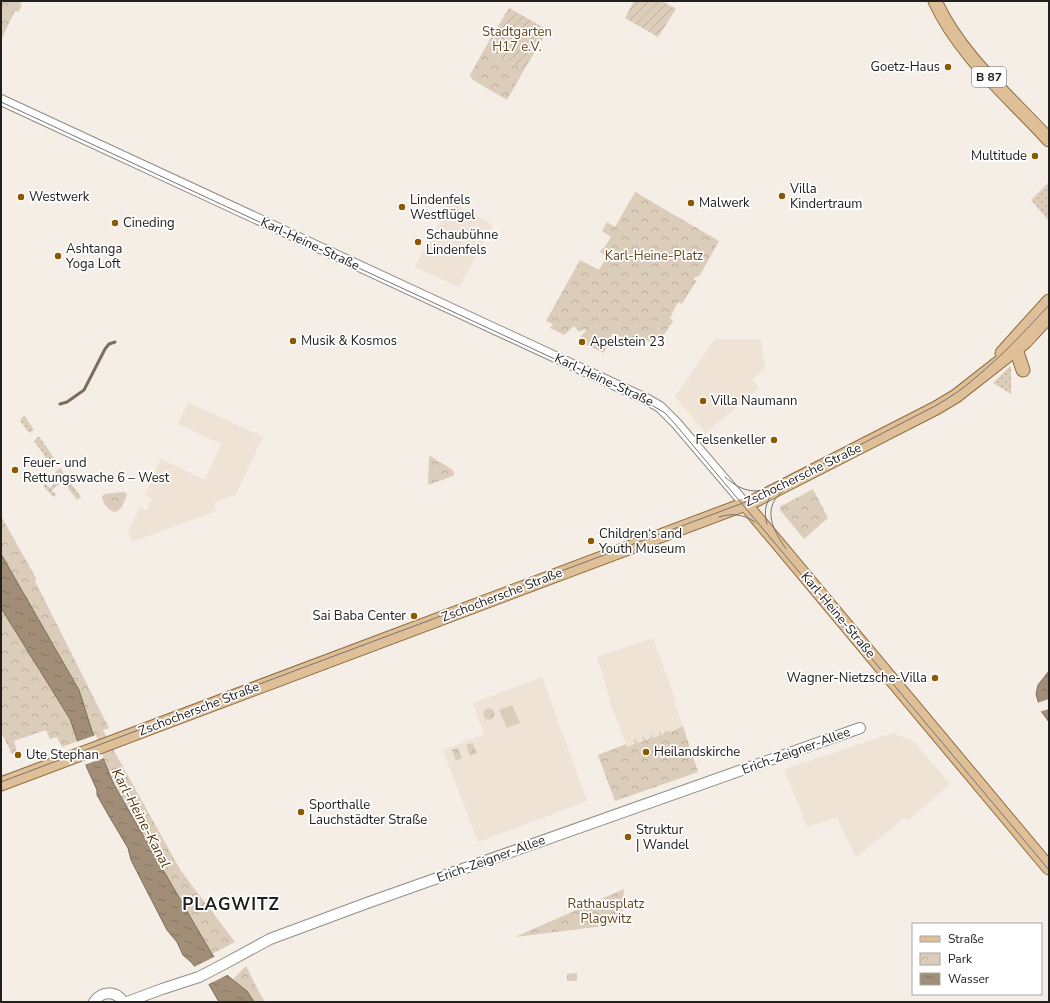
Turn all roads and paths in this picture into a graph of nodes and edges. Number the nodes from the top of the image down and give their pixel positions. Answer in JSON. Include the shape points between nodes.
{"nodes":[{"id":1,"x":935,"y":1,"type":"edge"},
{"id":2,"x":1,"y":100,"type":"edge"},
{"id":3,"x":1049,"y":140,"type":"edge"},
{"id":4,"x":1049,"y":301,"type":"edge"},
{"id":5,"x":1049,"y":316,"type":"edge"},
{"id":6,"x":1019,"y":343,"type":"junction"},
{"id":7,"x":745,"y":504,"type":"junction"},
{"id":8,"x":860,"y":728,"type":"dead end"},
{"id":9,"x":1,"y":784,"type":"edge"},
{"id":10,"x":1049,"y":868,"type":"edge"},
{"id":11,"x":94,"y":1002,"type":"edge"},
{"id":12,"x":123,"y":1002,"type":"edge"},
{"id":13,"x":127,"y":1002,"type":"edge"}],
"edges":[{"from":1,"to":3,"type":"main road","number":"B 87","via":[[965,50]]},
{"from":2,"to":7,"type":"street","name":"Karl-Heine-Straße","via":[[648,400],[660,407],[676,423]]},
{"from":4,"to":6,"type":"main road","name":"Zschochersche Straße"},
{"from":5,"to":6,"type":"main road","name":"Zschochersche Straße"},
{"from":6,"to":7,"type":"main road","name":"Zschochersche Straße","via":[[956,396],[768,495]]},
{"from":7,"to":9,"type":"main road","name":"Zschochersche Straße"},
{"from":7,"to":10,"type":"main road","name":"Karl-Heine-Straße"},
{"from":8,"to":13,"type":"street","name":"Erich-Zeigner-Allee","via":[[277,936],[198,977]]},
{"from":11,"to":12,"type":"street","via":[[99,996],[108,993],[118,996]]}]}
